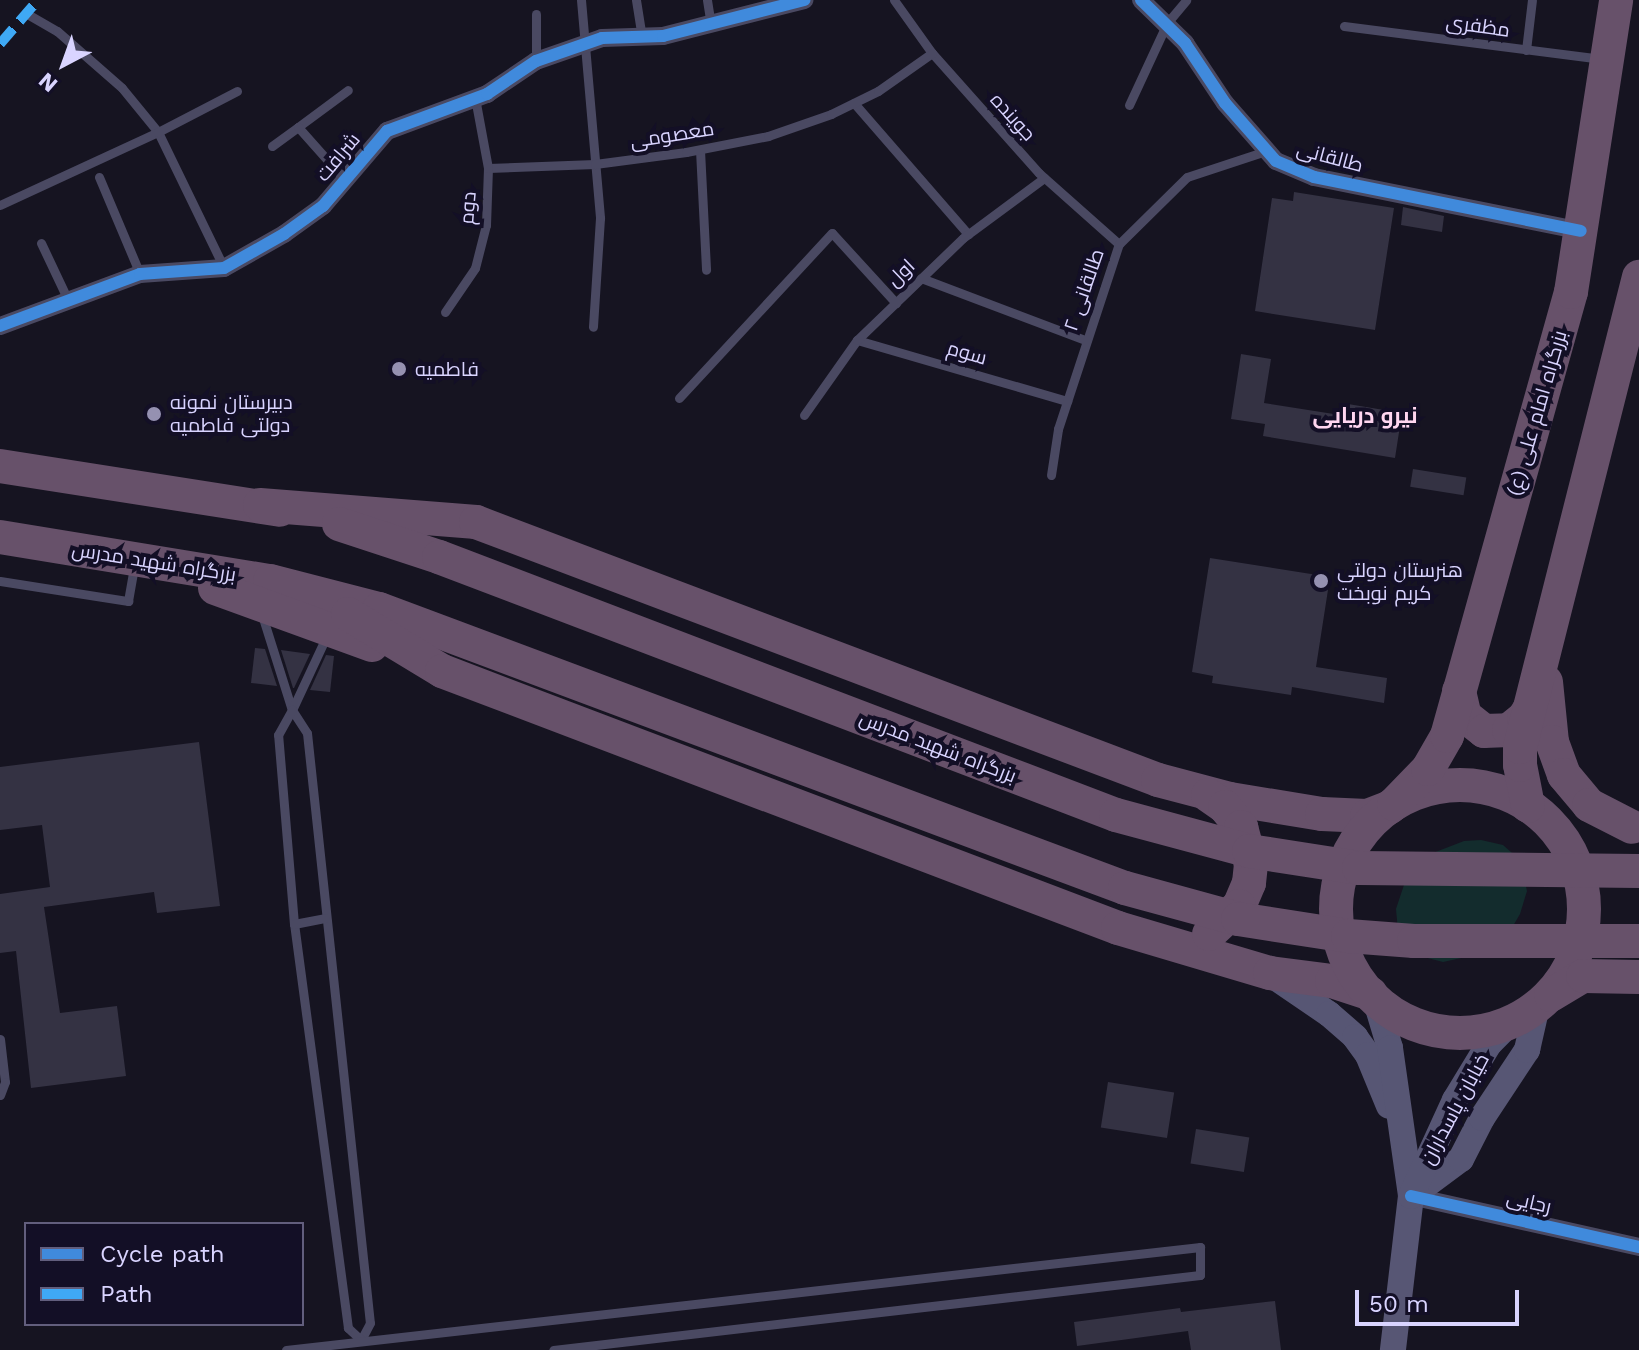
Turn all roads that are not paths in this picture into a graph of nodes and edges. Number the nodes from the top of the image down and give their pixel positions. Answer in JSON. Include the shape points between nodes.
{"nodes":[{"id":1,"x":581,"y":0,"type":"edge"},
{"id":2,"x":636,"y":0,"type":"edge"},
{"id":3,"x":707,"y":0,"type":"edge"},
{"id":4,"x":804,"y":0,"type":"edge"},
{"id":5,"x":894,"y":0,"type":"edge"},
{"id":6,"x":1141,"y":0,"type":"edge"},
{"id":7,"x":1186,"y":0,"type":"edge"},
{"id":8,"x":1532,"y":0,"type":"edge"},
{"id":9,"x":1616,"y":0,"type":"edge"},
{"id":10,"x":536,"y":14,"type":"dead end"},
{"id":11,"x":29,"y":15,"type":"dead end"},
{"id":12,"x":1167,"y":23,"type":"junction"},
{"id":13,"x":711,"y":24,"type":"junction"},
{"id":14,"x":1344,"y":26,"type":"dead end"},
{"id":15,"x":642,"y":37,"type":"junction"},
{"id":16,"x":584,"y":44,"type":"junction"},
{"id":17,"x":1526,"y":50,"type":"junction"},
{"id":18,"x":932,"y":53,"type":"junction"},
{"id":19,"x":1607,"y":60,"type":"junction"},
{"id":20,"x":536,"y":61,"type":"junction"},
{"id":21,"x":348,"y":90,"type":"dead end"},
{"id":22,"x":237,"y":91,"type":"dead end"},
{"id":23,"x":475,"y":98,"type":"junction"},
{"id":24,"x":854,"y":103,"type":"junction"},
{"id":25,"x":1129,"y":105,"type":"dead end"},
{"id":26,"x":298,"y":127,"type":"junction"},
{"id":27,"x":158,"y":132,"type":"junction"},
{"id":28,"x":272,"y":146,"type":"dead end"},
{"id":29,"x":700,"y":150,"type":"junction"},
{"id":30,"x":1266,"y":150,"type":"junction"},
{"id":31,"x":595,"y":164,"type":"junction"},
{"id":32,"x":488,"y":168,"type":"junction"},
{"id":33,"x":99,"y":177,"type":"dead end"},
{"id":34,"x":1044,"y":178,"type":"junction"},
{"id":35,"x":345,"y":180,"type":"junction"},
{"id":36,"x":0,"y":205,"type":"edge"},
{"id":37,"x":1581,"y":231,"type":"junction"},
{"id":38,"x":968,"y":234,"type":"junction"},
{"id":39,"x":41,"y":243,"type":"dead end"},
{"id":40,"x":1119,"y":244,"type":"junction"},
{"id":41,"x":224,"y":268,"type":"junction"},
{"id":42,"x":706,"y":270,"type":"dead end"},
{"id":43,"x":140,"y":274,"type":"junction"},
{"id":44,"x":1639,"y":277,"type":"edge"},
{"id":45,"x":921,"y":278,"type":"junction"},
{"id":46,"x":67,"y":298,"type":"junction"},
{"id":47,"x":896,"y":303,"type":"junction"},
{"id":48,"x":445,"y":312,"type":"dead end"},
{"id":49,"x":1635,"y":316,"type":"edge"},
{"id":50,"x":0,"y":326,"type":"edge"},
{"id":51,"x":593,"y":327,"type":"dead end"},
{"id":52,"x":857,"y":340,"type":"junction"},
{"id":53,"x":1085,"y":340,"type":"junction"},
{"id":54,"x":679,"y":398,"type":"dead end"},
{"id":55,"x":1067,"y":401,"type":"junction"},
{"id":56,"x":804,"y":415,"type":"dead end"},
{"id":57,"x":0,"y":466,"type":"edge"},
{"id":58,"x":1051,"y":475,"type":"dead end"},
{"id":59,"x":260,"y":505,"type":"junction"},
{"id":60,"x":0,"y":537,"type":"edge"},
{"id":61,"x":136,"y":559,"type":"junction"},
{"id":62,"x":0,"y":581,"type":"edge"},
{"id":63,"x":307,"y":589,"type":"junction"},
{"id":64,"x":259,"y":604,"type":"junction"},
{"id":65,"x":329,"y":630,"type":"junction"},
{"id":66,"x":1544,"y":653,"type":"junction"},
{"id":67,"x":442,"y":671,"type":"junction"},
{"id":68,"x":1459,"y":691,"type":"junction"},
{"id":69,"x":1530,"y":708,"type":"junction"},
{"id":70,"x":292,"y":710,"type":"junction"},
{"id":71,"x":1201,"y":792,"type":"junction"},
{"id":72,"x":1392,"y":806,"type":"junction"},
{"id":73,"x":1531,"y":808,"type":"junction"},
{"id":74,"x":1635,"y":827,"type":"edge"},
{"id":75,"x":1639,"y":871,"type":"edge"},
{"id":76,"x":324,"y":918,"type":"junction"},
{"id":77,"x":294,"y":924,"type":"junction"},
{"id":78,"x":1639,"y":941,"type":"edge"},
{"id":79,"x":1163,"y":942,"type":"junction"},
{"id":80,"x":1262,"y":970,"type":"junction"},
{"id":81,"x":1639,"y":977,"type":"edge"},
{"id":82,"x":1373,"y":996,"type":"junction"},
{"id":83,"x":1530,"y":1010,"type":"junction"},
{"id":84,"x":0,"y":1039,"type":"edge"},
{"id":85,"x":0,"y":1095,"type":"edge"},
{"id":86,"x":1403,"y":1137,"type":"junction"},
{"id":87,"x":1411,"y":1196,"type":"junction"},
{"id":88,"x":1639,"y":1247,"type":"edge"},
{"id":89,"x":362,"y":1345,"type":"edge"},
{"id":90,"x":286,"y":1350,"type":"edge"},
{"id":91,"x":553,"y":1350,"type":"edge"},
{"id":92,"x":1393,"y":1350,"type":"edge"}],
"edges":[{"from":1,"to":16,"type":"lane"},
{"from":2,"to":15,"type":"lane"},
{"from":3,"to":13,"type":"lane"},
{"from":4,"to":13,"type":"street","name":"شرافت"},
{"from":5,"to":18,"type":"lane","name":"جوینده"},
{"from":6,"to":12,"type":"street","name":"طالقانی"},
{"from":7,"to":12,"type":"lane"},
{"from":8,"to":17,"type":"lane"},
{"from":9,"to":19,"type":"highway","name":"بزرگراه امام علی (ع)"},
{"from":10,"to":20,"type":"lane"},
{"from":11,"to":27,"type":"lane","via":[[57,31],[111,78]]},
{"from":12,"to":25,"type":"lane"},
{"from":12,"to":30,"type":"street","name":"طالقانی"},
{"from":13,"to":15,"type":"street","name":"شرافت"},
{"from":14,"to":17,"type":"lane","name":"مظفری"},
{"from":15,"to":16,"type":"street","name":"شرافت"},
{"from":16,"to":20,"type":"street","name":"شرافت"},
{"from":16,"to":31,"type":"lane"},
{"from":17,"to":19,"type":"lane","name":"مظفری"},
{"from":18,"to":24,"type":"lane","name":"معصومی"},
{"from":18,"to":34,"type":"lane","name":"جوینده"},
{"from":19,"to":37,"type":"highway","name":"بزرگراه امام علی (ع)"},
{"from":20,"to":23,"type":"street","name":"شرافت"},
{"from":21,"to":26,"type":"lane"},
{"from":22,"to":27,"type":"lane"},
{"from":23,"to":32,"type":"lane","name":"دوم"},
{"from":23,"to":35,"type":"street","name":"شرافت","via":[[387,131]]},
{"from":24,"to":29,"type":"lane","name":"معصومی","via":[[768,136]]},
{"from":24,"to":38,"type":"lane"},
{"from":26,"to":28,"type":"lane"},
{"from":26,"to":35,"type":"lane"},
{"from":27,"to":36,"type":"lane"},
{"from":27,"to":41,"type":"lane"},
{"from":29,"to":31,"type":"lane","name":"معصومی"},
{"from":29,"to":42,"type":"lane"},
{"from":30,"to":37,"type":"street","name":"طالقانی","via":[[1276,161],[1314,177]]},
{"from":30,"to":40,"type":"lane","name":"طالقانی ۲","via":[[1187,177]]},
{"from":31,"to":32,"type":"lane","name":"معصومی"},
{"from":31,"to":51,"type":"lane","via":[[600,218]]},
{"from":32,"to":48,"type":"lane","name":"دوم","via":[[486,225],[475,268]]},
{"from":33,"to":43,"type":"lane"},
{"from":34,"to":38,"type":"lane","name":"اول"},
{"from":34,"to":40,"type":"lane","name":"جوینده"},
{"from":35,"to":41,"type":"street","name":"شرافت","via":[[312,214]]},
{"from":37,"to":68,"type":"highway","name":"بزرگراه امام علی (ع)","via":[[1571,292]]},
{"from":38,"to":45,"type":"lane","name":"اول"},
{"from":39,"to":46,"type":"lane"},
{"from":40,"to":53,"type":"lane","name":"طالقانی ۲"},
{"from":41,"to":43,"type":"street","name":"شرافت"},
{"from":43,"to":46,"type":"street","name":"شرافت"},
{"from":44,"to":49,"type":"highway"},
{"from":45,"to":47,"type":"lane","name":"اول"},
{"from":45,"to":53,"type":"lane"},
{"from":46,"to":50,"type":"street","name":"شرافت"},
{"from":47,"to":52,"type":"lane","name":"اول"},
{"from":47,"to":54,"type":"lane","via":[[832,233]]},
{"from":49,"to":66,"type":"highway"},
{"from":52,"to":55,"type":"lane","name":"سوم"},
{"from":52,"to":56,"type":"lane","name":"اول"},
{"from":53,"to":55,"type":"lane","name":"طالقانی ۲"},
{"from":55,"to":58,"type":"lane","name":"طالقانی ۲"},
{"from":57,"to":59,"type":"highway","name":"بزرگراه شهید مدرس"},
{"from":59,"to":71,"type":"highway","name":"بزرگراه شهید مدرس","via":[[476,522],[1087,756]]},
{"from":59,"to":75,"type":"highway","name":"بزرگراه شهید مدرس","bridge":true,"via":[[368,533],[457,564],[1116,815],[1194,839],[1267,855],[1378,869]]},
{"from":60,"to":61,"type":"highway","name":"بزرگراه شهید مدرس"},
{"from":61,"to":62,"type":"lane","via":[[128,601]]},
{"from":61,"to":63,"type":"highway","name":"بزرگراه شهید مدرس"},
{"from":61,"to":64,"type":"highway"},
{"from":63,"to":67,"type":"highway","name":"بزرگراه شهید مدرس"},
{"from":63,"to":78,"type":"highway","name":"بزرگراه شهید مدرس","bridge":true,"via":[[431,628],[1125,888],[1193,908],[1293,929],[1376,938]]},
{"from":64,"to":65,"type":"highway"},
{"from":64,"to":70,"type":"lane"},
{"from":65,"to":67,"type":"highway"},
{"from":65,"to":70,"type":"lane"},
{"from":66,"to":69,"type":"highway"},
{"from":66,"to":74,"type":"highway","via":[[1552,742],[1564,775],[1589,805]]},
{"from":67,"to":79,"type":"highway","name":"بزرگراه شهید مدرس"},
{"from":68,"to":69,"type":"highway","via":[[1465,716],[1484,731],[1509,730]]},
{"from":68,"to":72,"type":"highway","name":"بزرگراه امام علی (ع)","via":[[1440,750]]},
{"from":69,"to":73,"type":"highway","via":[[1519,755]]},
{"from":70,"to":76,"type":"lane","via":[[307,733]]},
{"from":70,"to":77,"type":"lane","via":[[278,735]]},
{"from":71,"to":72,"type":"highway","name":"بزرگراه شهید مدرس","via":[[1351,817]]},
{"from":71,"to":79,"type":"highway","via":[[1221,803],[1241,827],[1251,857],[1249,883],[1236,912],[1217,930],[1187,942]]},
{"from":72,"to":73,"type":"highway","via":[[1427,790],[1462,785],[1497,791]]},
{"from":72,"to":82,"type":"highway","via":[[1357,841],[1343,867],[1337,896],[1341,943]]},
{"from":73,"to":74,"type":"highway","via":[[1574,826]]},
{"from":73,"to":83,"type":"highway","via":[[1571,854],[1584,904],[1573,961],[1558,986]]},
{"from":76,"to":77,"type":"lane"},
{"from":76,"to":89,"type":"lane","via":[[370,1323]]},
{"from":77,"to":89,"type":"lane","via":[[348,1328]]},
{"from":79,"to":80,"type":"highway","name":"بزرگراه شهید مدرس"},
{"from":80,"to":82,"type":"highway","name":"بزرگراه شهید مدرس","via":[[1337,982]]},
{"from":80,"to":86,"type":"main road","via":[[1305,996],[1358,1041]]},
{"from":81,"to":83,"type":"highway","via":[[1578,977]]},
{"from":82,"to":83,"type":"highway","via":[[1409,1022],[1444,1032],[1479,1031]]},
{"from":82,"to":86,"type":"main road","name":"خیابان پاسداران","via":[[1388,1036]]},
{"from":83,"to":87,"type":"main road","name":"خیابان پاسداران","via":[[1489,1044],[1455,1100]]},
{"from":84,"to":85,"type":"lane","via":[[5,1082]]},
{"from":86,"to":87,"type":"main road","name":"خیابان پاسداران"},
{"from":87,"to":88,"type":"street","name":"رجایی"},
{"from":87,"to":92,"type":"main road"},
{"from":89,"to":90,"type":"lane"},
{"from":89,"to":91,"type":"lane","via":[[1200,1247],[1200,1275]]}]}
